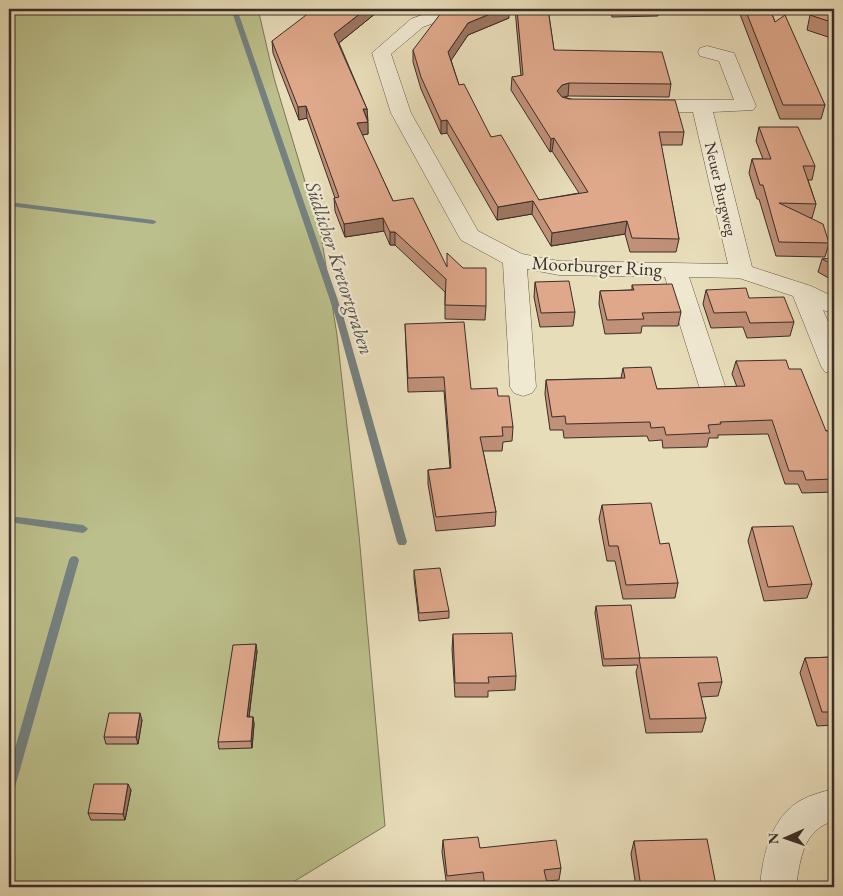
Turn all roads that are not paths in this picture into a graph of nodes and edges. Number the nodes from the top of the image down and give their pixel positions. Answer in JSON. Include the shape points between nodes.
{"nodes":[{"id":1,"x":454,"y":9,"type":"edge"},
{"id":2,"x":706,"y":52,"type":"dead end"},
{"id":3,"x":616,"y":105,"type":"edge"},
{"id":4,"x":702,"y":107,"type":"junction"},
{"id":5,"x":515,"y":260,"type":"junction"},
{"id":6,"x":675,"y":270,"type":"junction"},
{"id":7,"x":741,"y":271,"type":"junction"},
{"id":8,"x":803,"y":292,"type":"junction"},
{"id":9,"x":834,"y":306,"type":"edge"},
{"id":10,"x":834,"y":366,"type":"edge"},
{"id":11,"x":712,"y":386,"type":"edge"},
{"id":12,"x":523,"y":387,"type":"dead end"},
{"id":13,"x":834,"y":805,"type":"edge"},
{"id":14,"x":778,"y":887,"type":"edge"}],
"edges":[{"from":1,"to":5,"type":"street","name":"Moorburger Ring","via":[[418,22],[381,53],[401,113],[469,235]]},
{"from":2,"to":4,"type":"street","via":[[728,57],[746,106]]},
{"from":3,"to":4,"type":"street"},
{"from":4,"to":7,"type":"street","name":"Neuer Burgweg"},
{"from":5,"to":6,"type":"street","name":"Moorburger Ring","via":[[559,268]]},
{"from":5,"to":12,"type":"street"},
{"from":6,"to":7,"type":"street","name":"Moorburger Ring"},
{"from":6,"to":11,"type":"street"},
{"from":7,"to":8,"type":"street","name":"Moorburger Ring"},
{"from":8,"to":9,"type":"street","name":"Moorburger Ring"},
{"from":8,"to":10,"type":"street"},
{"from":13,"to":14,"type":"street","via":[[806,818],[790,834],[783,851]]}]}
